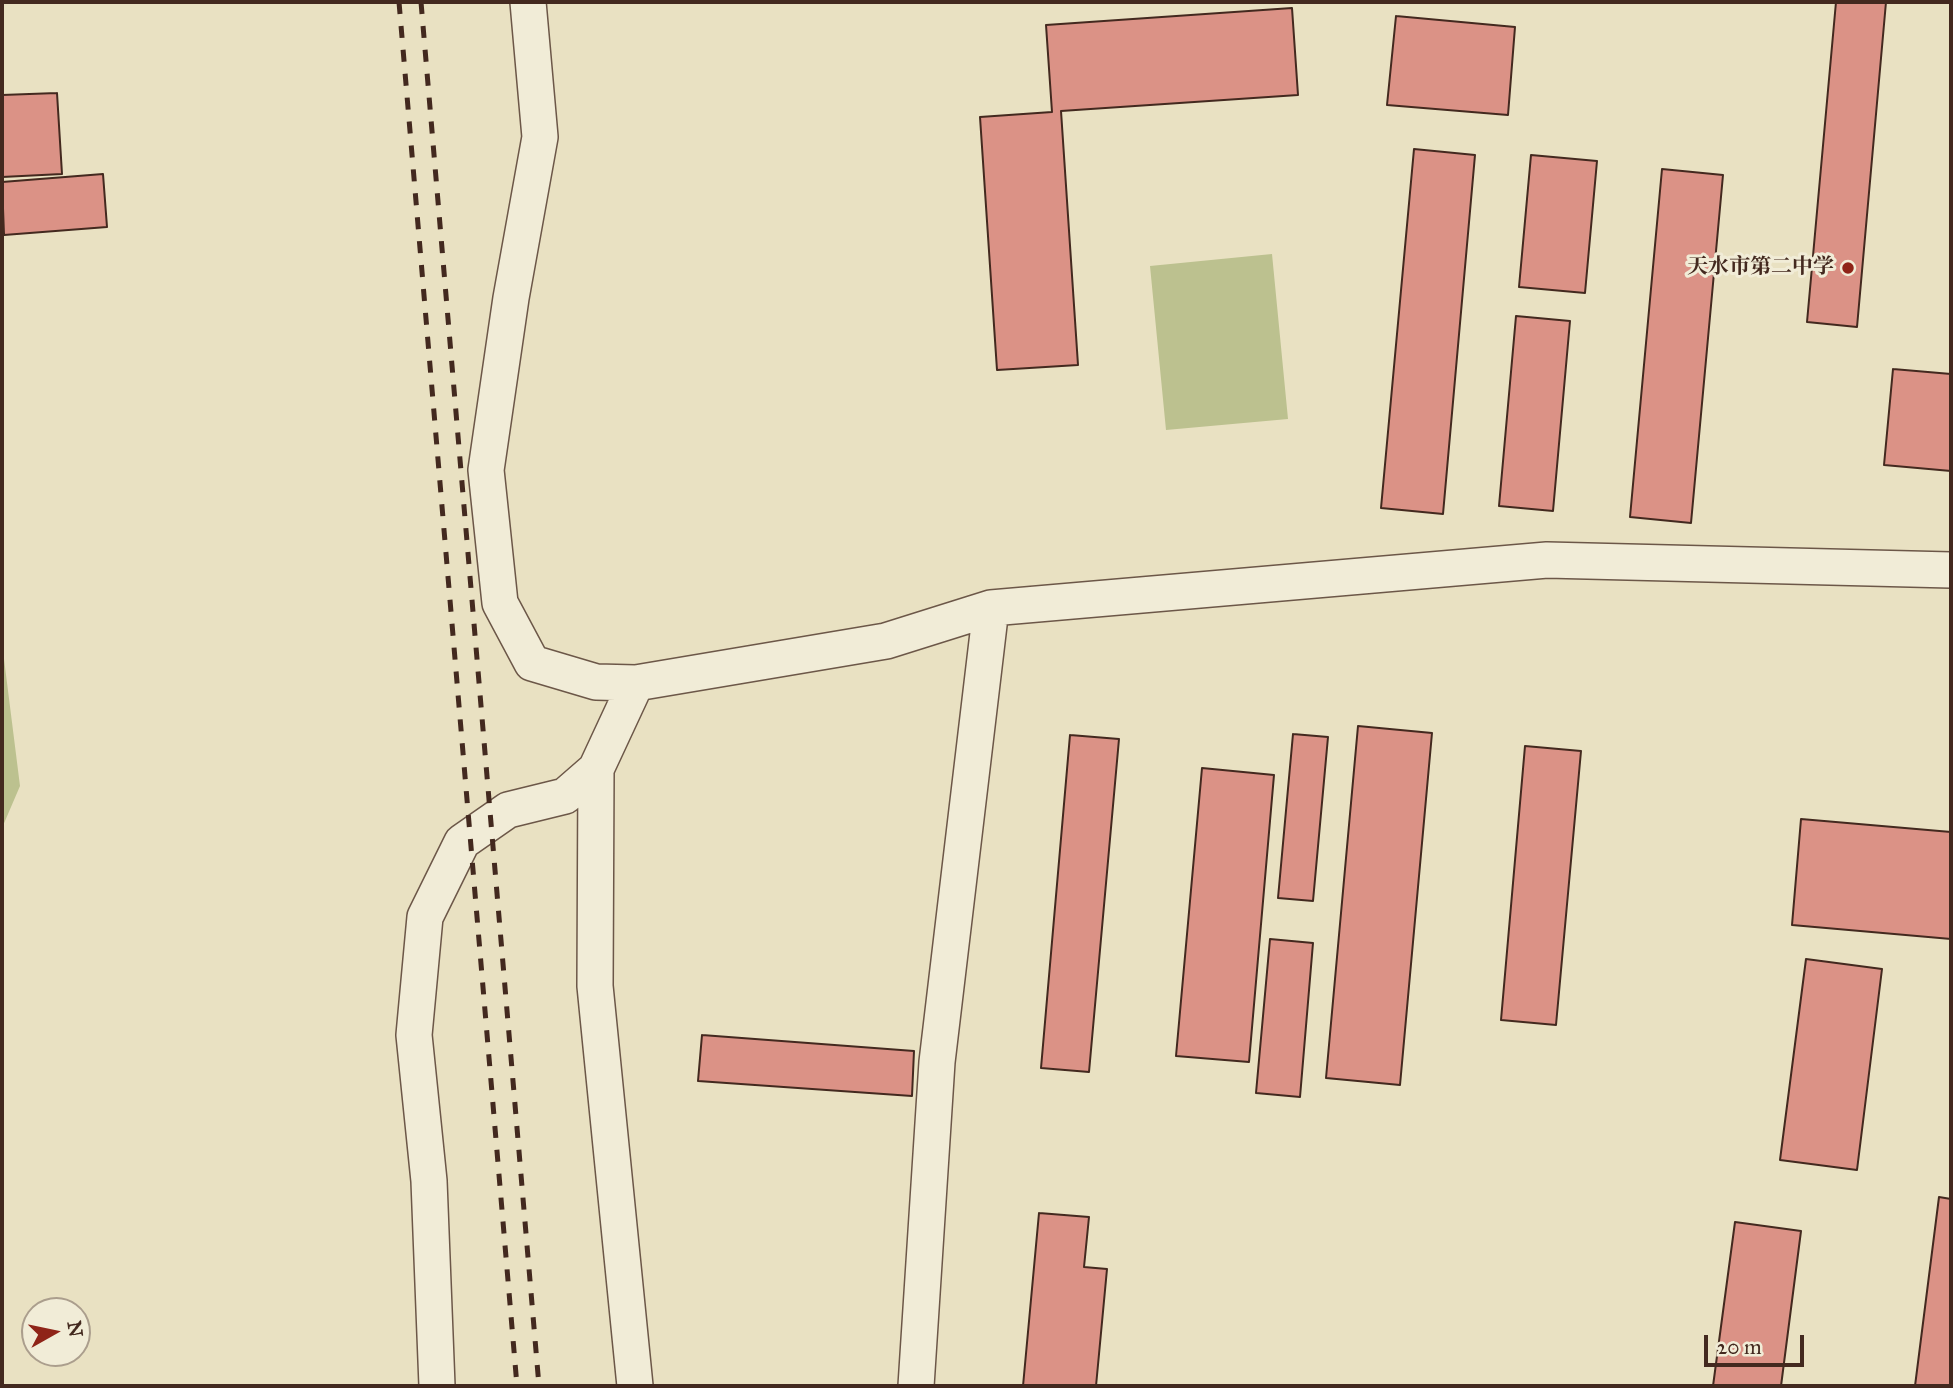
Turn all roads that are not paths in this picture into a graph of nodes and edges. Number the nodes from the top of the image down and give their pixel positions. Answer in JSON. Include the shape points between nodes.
{"nodes":[{"id":1,"x":528,"y":2,"type":"edge"},
{"id":2,"x":1951,"y":570,"type":"edge"},
{"id":3,"x":991,"y":608,"type":"junction"},
{"id":4,"x":636,"y":683,"type":"junction"},
{"id":5,"x":596,"y":769,"type":"junction"},
{"id":6,"x":437,"y":1386,"type":"edge"},
{"id":7,"x":635,"y":1386,"type":"edge"},
{"id":8,"x":916,"y":1386,"type":"edge"}],
"edges":[{"from":1,"to":4,"type":"street","via":[[540,137],[486,470],[500,603],[532,663],[596,682]]},
{"from":2,"to":3,"type":"street","via":[[1547,560]]},
{"from":3,"to":4,"type":"street","via":[[886,641]]},
{"from":3,"to":8,"type":"street","via":[[937,1062]]},
{"from":4,"to":5,"type":"street"},
{"from":5,"to":6,"type":"street","via":[[565,796],[509,810],[462,842],[425,917],[414,1035],[429,1181]]},
{"from":5,"to":7,"type":"street","via":[[596,986]]}]}
